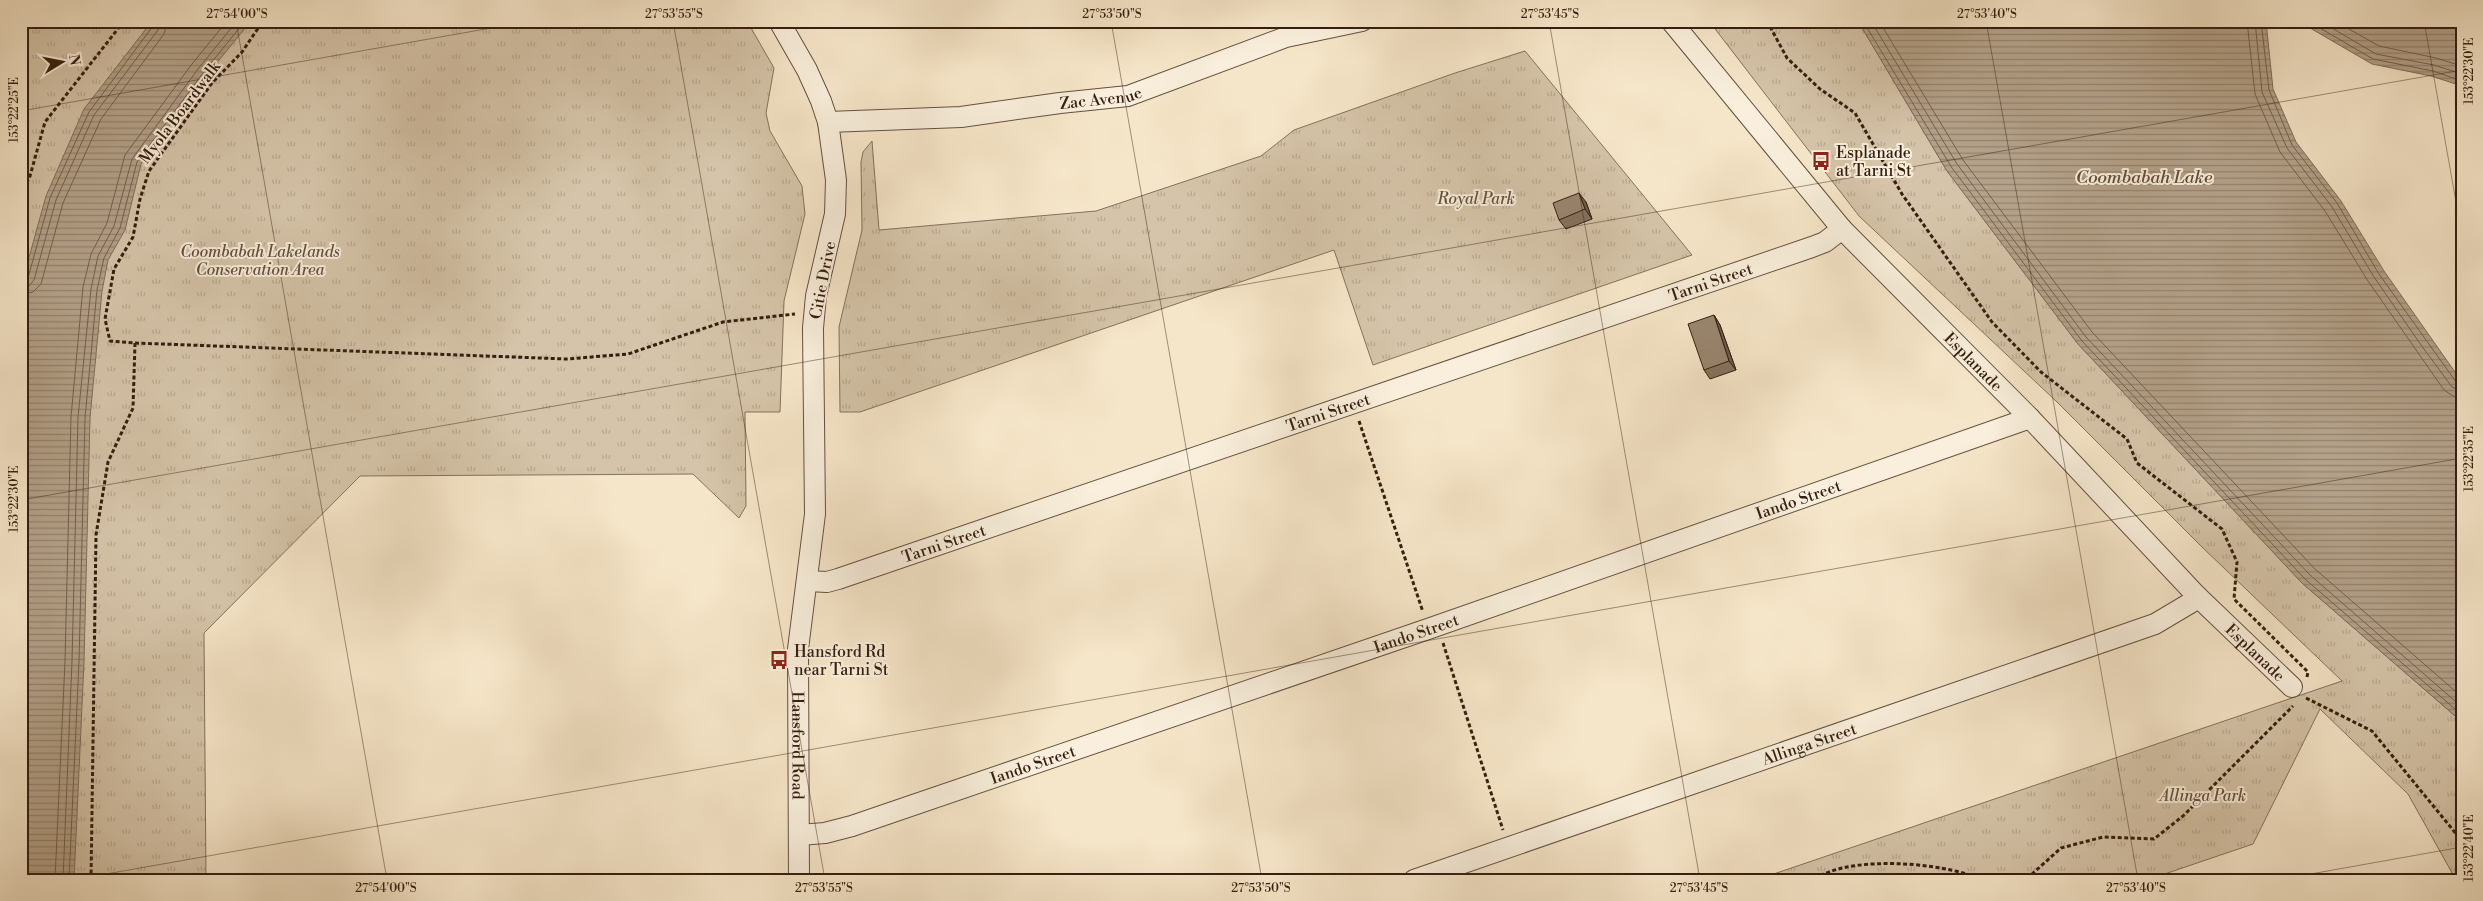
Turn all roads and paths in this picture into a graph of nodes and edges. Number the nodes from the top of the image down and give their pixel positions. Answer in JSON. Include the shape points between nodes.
{"nodes":[{"id":1,"x":124,"y":21,"type":"edge"},
{"id":2,"x":263,"y":21,"type":"edge"},
{"id":3,"x":780,"y":21,"type":"edge"},
{"id":4,"x":1362,"y":21,"type":"edge"},
{"id":5,"x":1671,"y":21,"type":"edge"},
{"id":6,"x":1766,"y":21,"type":"edge"},
{"id":7,"x":828,"y":122,"type":"junction"},
{"id":8,"x":21,"y":195,"type":"edge"},
{"id":9,"x":1842,"y":229,"type":"junction"},
{"id":10,"x":795,"y":314,"type":"dead end"},
{"id":11,"x":135,"y":343,"type":"junction"},
{"id":12,"x":1353,"y":402,"type":"junction"},
{"id":13,"x":2030,"y":418,"type":"junction"},
{"id":14,"x":808,"y":581,"type":"junction"},
{"id":15,"x":2197,"y":596,"type":"junction"},
{"id":16,"x":1433,"y":628,"type":"junction"},
{"id":17,"x":2300,"y":687,"type":"junction"},
{"id":18,"x":799,"y":834,"type":"junction"},
{"id":19,"x":2462,"y":841,"type":"edge"},
{"id":20,"x":1509,"y":848,"type":"junction"},
{"id":21,"x":91,"y":880,"type":"edge"},
{"id":22,"x":799,"y":880,"type":"edge"},
{"id":23,"x":1414,"y":880,"type":"edge"},
{"id":24,"x":1808,"y":880,"type":"edge"},
{"id":25,"x":1984,"y":880,"type":"edge"},
{"id":26,"x":2020,"y":880,"type":"edge"}],
"edges":[{"from":1,"to":8,"type":"path","via":[[46,122]]},
{"from":2,"to":11,"type":"path","name":"Myola Boardwalk","via":[[242,52],[212,83],[149,171],[140,199],[134,237],[114,270],[105,319],[110,341]]},
{"from":3,"to":7,"type":"street","name":"Citie Drive","via":[[810,78]]},
{"from":4,"to":7,"type":"street","name":"Zac Avenue","via":[[1286,37],[1128,96],[960,117]]},
{"from":5,"to":9,"type":"street","name":"Esplanade"},
{"from":6,"to":17,"type":"path","via":[[1787,58],[1820,90],[1855,113],[1902,194],[1992,322],[2041,372],[2128,439],[2137,463],[2222,529],[2237,562],[2234,599],[2308,672]]},
{"from":7,"to":14,"type":"street","name":"Citie Drive","via":[[835,161],[836,198],[832,232],[816,296],[813,328],[815,514]]},
{"from":9,"to":12,"type":"street","name":"Tarni Street","via":[[1812,247]]},
{"from":9,"to":13,"type":"street","name":"Esplanade"},
{"from":10,"to":11,"type":"path","via":[[723,322],[628,354],[567,359]]},
{"from":11,"to":21,"type":"path","via":[[133,408],[108,462],[96,535]]},
{"from":12,"to":14,"type":"street","name":"Tarni Street","via":[[838,579]]},
{"from":12,"to":16,"type":"path"},
{"from":13,"to":15,"type":"street","name":"Esplanade"},
{"from":13,"to":16,"type":"street","name":"Iando Street"},
{"from":14,"to":18,"type":"street","name":"Hansford Road","via":[[798,649]]},
{"from":15,"to":17,"type":"street","name":"Esplanade"},
{"from":15,"to":20,"type":"street","name":"Allinga Street","via":[[2155,624]]},
{"from":16,"to":18,"type":"street","name":"Iando Street","via":[[852,826],[826,833]]},
{"from":16,"to":20,"type":"path"},
{"from":17,"to":19,"type":"path","via":[[2372,731]]},
{"from":17,"to":26,"type":"path","via":[[2276,726],[2183,816],[2154,839],[2103,837],[2061,848],[2032,874]]},
{"from":18,"to":22,"type":"street","name":"Hansford Road"},
{"from":20,"to":23,"type":"street","name":"Allinga Street"},
{"from":24,"to":25,"type":"path","via":[[1841,868],[1878,864],[1968,873]]}]}
